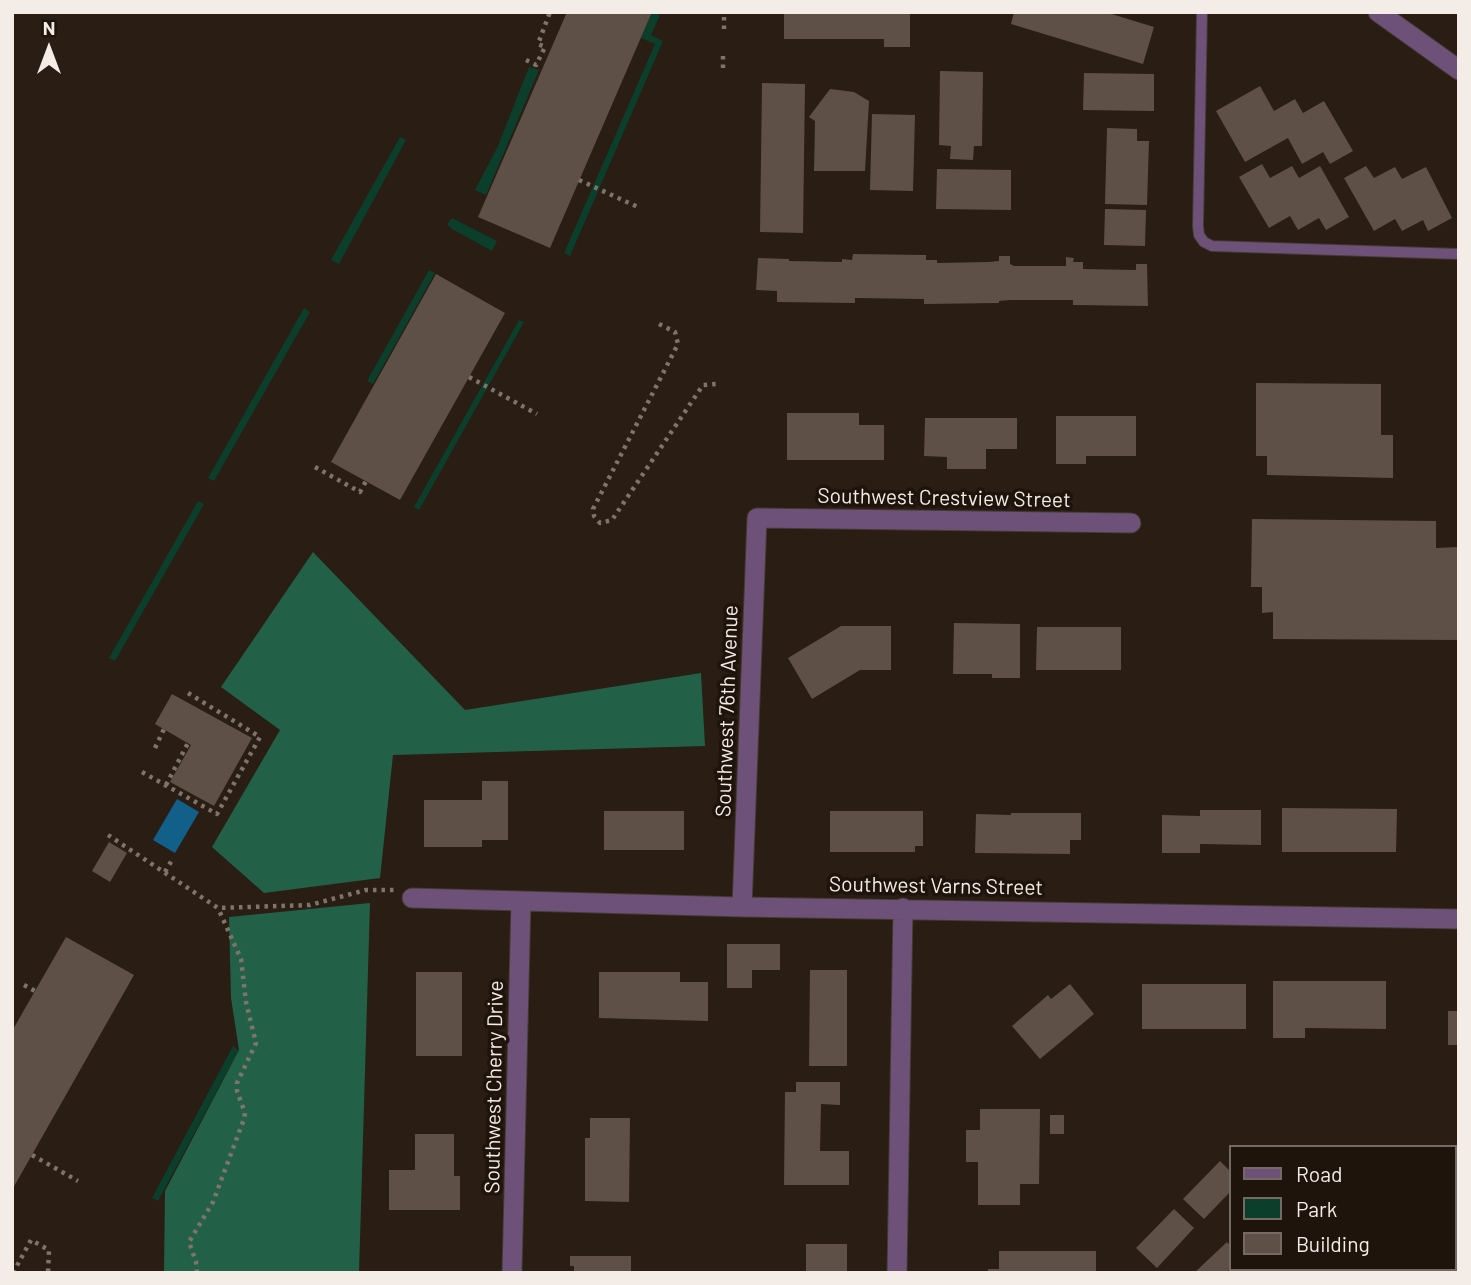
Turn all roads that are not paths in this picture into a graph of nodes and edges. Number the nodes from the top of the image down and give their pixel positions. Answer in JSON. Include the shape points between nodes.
{"nodes":[{"id":1,"x":1202,"y":12,"type":"edge"},
{"id":2,"x":1378,"y":12,"type":"edge"},
{"id":3,"x":1459,"y":69,"type":"edge"},
{"id":4,"x":1459,"y":254,"type":"edge"},
{"id":5,"x":757,"y":518,"type":"joint"},
{"id":6,"x":1131,"y":523,"type":"dead end"},
{"id":7,"x":412,"y":898,"type":"road end"},
{"id":8,"x":521,"y":901,"type":"junction"},
{"id":9,"x":742,"y":907,"type":"junction"},
{"id":10,"x":903,"y":908,"type":"junction"},
{"id":11,"x":1459,"y":919,"type":"edge"},
{"id":12,"x":512,"y":1273,"type":"edge"},
{"id":13,"x":897,"y":1273,"type":"edge"}],
"edges":[{"from":1,"to":4,"type":"lane","via":[[1198,226],[1205,242],[1212,246]]},
{"from":2,"to":3,"type":"street"},
{"from":5,"to":6,"type":"street","name":"Southwest Crestview Street"},
{"from":5,"to":9,"type":"street","name":"Southwest 76th Avenue"},
{"from":7,"to":8,"type":"street","name":"Southwest Varns Street"},
{"from":8,"to":9,"type":"street","name":"Southwest Varns Street"},
{"from":8,"to":12,"type":"street","name":"Southwest Cherry Drive"},
{"from":9,"to":10,"type":"street","name":"Southwest Varns Street"},
{"from":10,"to":11,"type":"street","name":"Southwest Varns Street"},
{"from":10,"to":13,"type":"street"}]}
